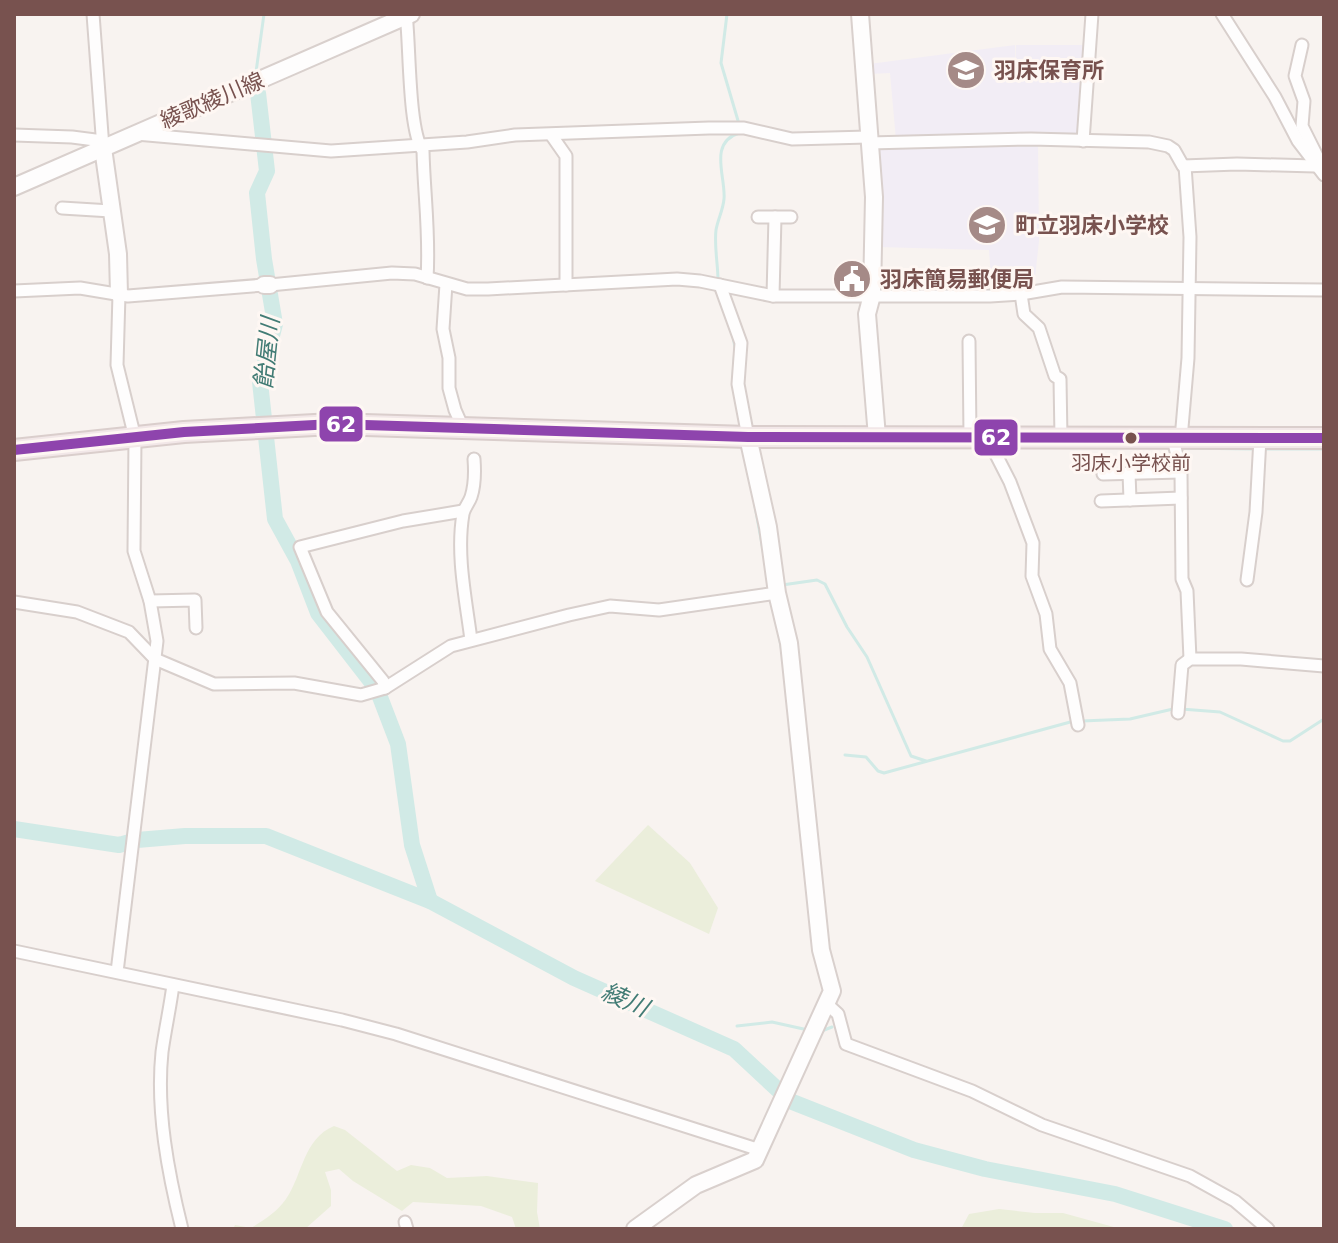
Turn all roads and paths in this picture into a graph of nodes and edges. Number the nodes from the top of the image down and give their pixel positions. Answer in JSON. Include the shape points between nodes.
{"nodes":[{"id":1,"x":93,"y":14,"type":"edge"},
{"id":2,"x":860,"y":14,"type":"edge"},
{"id":3,"x":1092,"y":14,"type":"edge"},
{"id":4,"x":1222,"y":14,"type":"edge"},
{"id":5,"x":408,"y":15,"type":"edge"},
{"id":6,"x":1302,"y":45,"type":"dead end"},
{"id":7,"x":134,"y":134,"type":"junction"},
{"id":8,"x":14,"y":135,"type":"edge"},
{"id":9,"x":552,"y":136,"type":"junction"},
{"id":10,"x":869,"y":140,"type":"junction"},
{"id":11,"x":1083,"y":141,"type":"junction"},
{"id":12,"x":103,"y":144,"type":"junction"},
{"id":13,"x":419,"y":146,"type":"junction"},
{"id":14,"x":1185,"y":166,"type":"junction"},
{"id":15,"x":1321,"y":166,"type":"edge"},
{"id":16,"x":14,"y":187,"type":"edge"},
{"id":17,"x":62,"y":208,"type":"dead end"},
{"id":18,"x":111,"y":211,"type":"junction"},
{"id":19,"x":758,"y":217,"type":"dead end"},
{"id":20,"x":775,"y":217,"type":"junction"},
{"id":21,"x":791,"y":217,"type":"dead end"},
{"id":22,"x":427,"y":278,"type":"junction"},
{"id":23,"x":446,"y":284,"type":"junction"},
{"id":24,"x":566,"y":285,"type":"junction"},
{"id":25,"x":720,"y":285,"type":"junction"},
{"id":26,"x":1187,"y":288,"type":"junction"},
{"id":27,"x":1324,"y":290,"type":"edge"},
{"id":28,"x":14,"y":291,"type":"edge"},
{"id":29,"x":119,"y":294,"type":"junction"},
{"id":30,"x":1021,"y":294,"type":"junction"},
{"id":31,"x":872,"y":295,"type":"junction"},
{"id":32,"x":773,"y":296,"type":"junction"},
{"id":33,"x":969,"y":341,"type":"dead end"},
{"id":34,"x":463,"y":428,"type":"junction"},
{"id":35,"x":748,"y":437,"type":"junction"},
{"id":36,"x":877,"y":437,"type":"junction"},
{"id":37,"x":978,"y":437,"type":"junction"},
{"id":38,"x":135,"y":438,"type":"junction"},
{"id":39,"x":1061,"y":438,"type":"junction"},
{"id":40,"x":1324,"y":438,"type":"edge"},
{"id":41,"x":1177,"y":439,"type":"junction"},
{"id":42,"x":1260,"y":445,"type":"junction"},
{"id":43,"x":14,"y":450,"type":"edge"},
{"id":44,"x":474,"y":459,"type":"dead end"},
{"id":45,"x":1181,"y":472,"type":"junction"},
{"id":46,"x":1129,"y":473,"type":"junction"},
{"id":47,"x":1103,"y":474,"type":"dead end"},
{"id":48,"x":1181,"y":498,"type":"junction"},
{"id":49,"x":1130,"y":500,"type":"junction"},
{"id":50,"x":1101,"y":501,"type":"dead end"},
{"id":51,"x":463,"y":511,"type":"junction"},
{"id":52,"x":1247,"y":580,"type":"dead end"},
{"id":53,"x":773,"y":594,"type":"junction"},
{"id":54,"x":150,"y":601,"type":"junction"},
{"id":55,"x":14,"y":602,"type":"edge"},
{"id":56,"x":196,"y":628,"type":"dead end"},
{"id":57,"x":471,"y":640,"type":"junction"},
{"id":58,"x":155,"y":659,"type":"junction"},
{"id":59,"x":1190,"y":659,"type":"junction"},
{"id":60,"x":1324,"y":666,"type":"edge"},
{"id":61,"x":385,"y":688,"type":"junction"},
{"id":62,"x":1178,"y":710,"type":"dead end"},
{"id":63,"x":1077,"y":722,"type":"dead end"},
{"id":64,"x":14,"y":951,"type":"edge"},
{"id":65,"x":119,"y":967,"type":"junction"},
{"id":66,"x":173,"y":985,"type":"junction"},
{"id":67,"x":825,"y":1007,"type":"junction"},
{"id":68,"x":762,"y":1146,"type":"junction"},
{"id":69,"x":182,"y":1229,"type":"edge"},
{"id":70,"x":635,"y":1229,"type":"edge"},
{"id":71,"x":1268,"y":1229,"type":"edge"}],
"edges":[{"from":1,"to":12,"type":"street"},
{"from":2,"to":10,"type":"street"},
{"from":3,"to":11,"type":"street"},
{"from":4,"to":15,"type":"street"},
{"from":5,"to":7,"type":"street","name":"綾歌綾川線"},
{"from":5,"to":13,"type":"street"},
{"from":6,"to":15,"type":"street","via":[[1295,76],[1304,101],[1302,126]]},
{"from":7,"to":12,"type":"street","name":"綾歌綾川線"},
{"from":7,"to":13,"type":"street","via":[[331,151]]},
{"from":8,"to":12,"type":"street"},
{"from":9,"to":10,"type":"street","via":[[744,128],[792,139]]},
{"from":9,"to":13,"type":"street"},
{"from":9,"to":24,"type":"street","via":[[566,156]]},
{"from":10,"to":11,"type":"street"},
{"from":10,"to":31,"type":"street"},
{"from":11,"to":14,"type":"street","via":[[1168,146]]},
{"from":12,"to":16,"type":"street","name":"綾歌綾川線"},
{"from":12,"to":18,"type":"street"},
{"from":13,"to":22,"type":"street","via":[[429,238]]},
{"from":14,"to":15,"type":"street"},
{"from":14,"to":26,"type":"street"},
{"from":17,"to":18,"type":"street"},
{"from":18,"to":29,"type":"street"},
{"from":19,"to":20,"type":"street"},
{"from":20,"to":21,"type":"street"},
{"from":20,"to":32,"type":"street"},
{"from":22,"to":23,"type":"street"},
{"from":22,"to":29,"type":"street","via":[[392,273]]},
{"from":23,"to":24,"type":"street","via":[[488,289]]},
{"from":23,"to":34,"type":"street","via":[[443,329],[449,388]]},
{"from":24,"to":25,"type":"street","via":[[677,279]]},
{"from":25,"to":32,"type":"street"},
{"from":25,"to":35,"type":"street","via":[[741,343],[738,384]]},
{"from":26,"to":27,"type":"street"},
{"from":26,"to":30,"type":"street","via":[[1062,287]]},
{"from":26,"to":41,"type":"street","via":[[1188,358]]},
{"from":28,"to":29,"type":"street","via":[[80,288]]},
{"from":29,"to":38,"type":"street","via":[[117,365]]},
{"from":30,"to":31,"type":"street"},
{"from":30,"to":39,"type":"street","via":[[1024,314],[1039,328],[1060,379]]},
{"from":31,"to":32,"type":"street"},
{"from":31,"to":36,"type":"street","via":[[867,314]]},
{"from":33,"to":37,"type":"street"},
{"from":34,"to":35,"type":"highway"},
{"from":34,"to":38,"type":"highway","via":[[333,424]]},
{"from":35,"to":36,"type":"highway"},
{"from":35,"to":53,"type":"street","via":[[768,527]]},
{"from":36,"to":37,"type":"highway"},
{"from":37,"to":39,"type":"highway"},
{"from":37,"to":63,"type":"street","via":[[1010,482],[1033,543],[1032,576],[1046,614],[1050,649],[1070,683]]},
{"from":38,"to":43,"type":"highway"},
{"from":38,"to":54,"type":"street","via":[[134,551]]},
{"from":39,"to":41,"type":"highway"},
{"from":40,"to":42,"type":"highway"},
{"from":41,"to":42,"type":"highway"},
{"from":41,"to":45,"type":"street"},
{"from":42,"to":52,"type":"street"},
{"from":44,"to":51,"type":"street","via":[[471,498]]},
{"from":45,"to":46,"type":"street"},
{"from":45,"to":48,"type":"street"},
{"from":46,"to":47,"type":"street"},
{"from":46,"to":49,"type":"street"},
{"from":48,"to":49,"type":"street"},
{"from":48,"to":59,"type":"street"},
{"from":49,"to":50,"type":"street"},
{"from":51,"to":57,"type":"street","via":[[463,578]]},
{"from":51,"to":61,"type":"street","via":[[300,547],[327,612]]},
{"from":53,"to":57,"type":"street","via":[[659,610],[610,606]]},
{"from":53,"to":67,"type":"street","via":[[789,643],[821,950],[832,991]]},
{"from":54,"to":56,"type":"street","via":[[195,600]]},
{"from":54,"to":58,"type":"street"},
{"from":55,"to":58,"type":"street","via":[[77,612],[129,632]]},
{"from":57,"to":61,"type":"street","via":[[451,646]]},
{"from":58,"to":61,"type":"street","via":[[214,684],[294,683],[361,695]]},
{"from":58,"to":65,"type":"street"},
{"from":59,"to":60,"type":"street"},
{"from":59,"to":62,"type":"street","via":[[1182,665]]},
{"from":64,"to":65,"type":"street"},
{"from":65,"to":66,"type":"street"},
{"from":66,"to":68,"type":"street","via":[[396,1034]]},
{"from":66,"to":69,"type":"street","via":[[162,1054],[163,1128]]},
{"from":67,"to":68,"type":"street"},
{"from":67,"to":71,"type":"street","via":[[838,1014],[846,1044],[972,1091],[1042,1125],[1190,1176],[1235,1201]]},
{"from":68,"to":70,"type":"street","via":[[755,1160],[696,1185]]}]}
